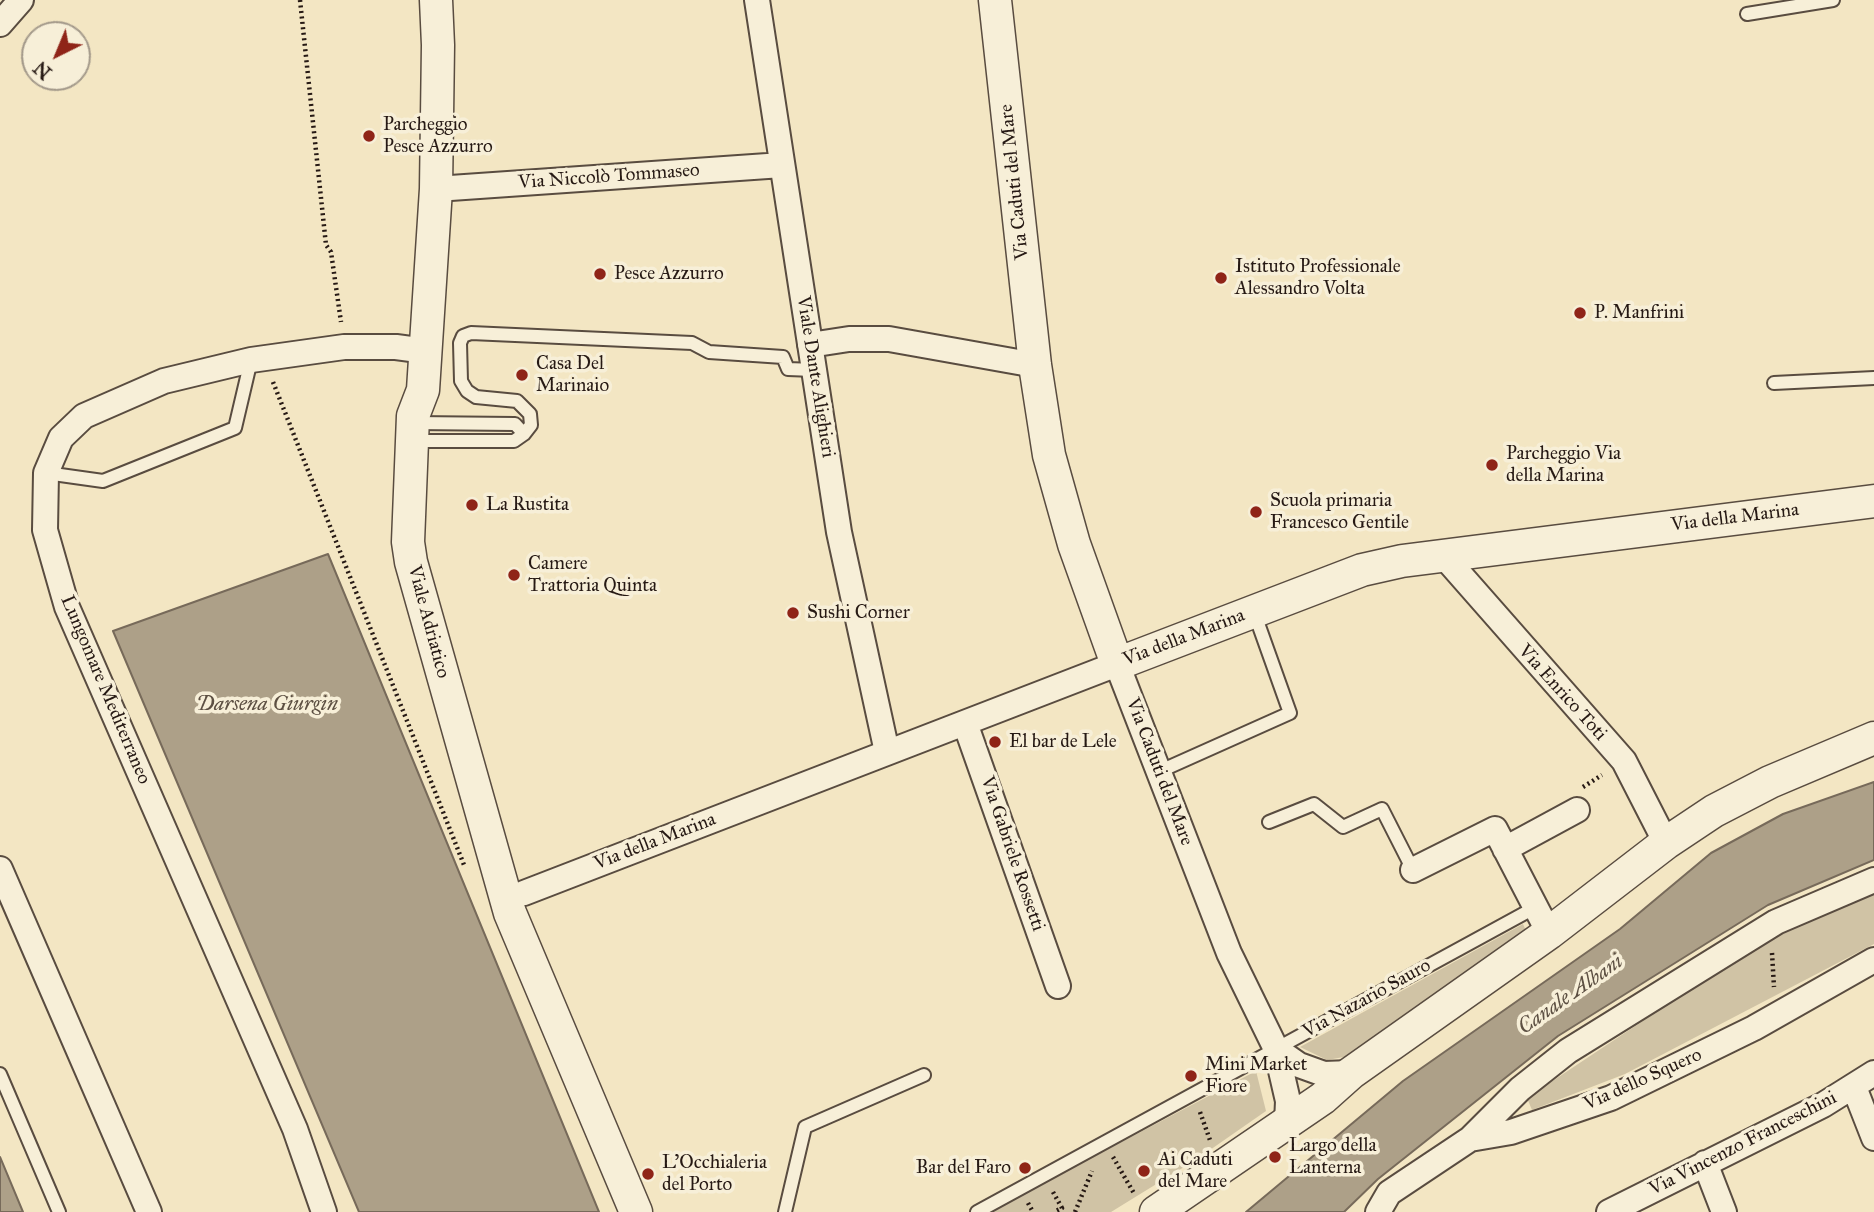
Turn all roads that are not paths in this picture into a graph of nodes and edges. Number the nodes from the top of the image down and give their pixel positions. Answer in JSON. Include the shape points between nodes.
{"nodes":[{"id":1,"x":16,"y":0,"type":"edge"},
{"id":2,"x":21,"y":0,"type":"edge"},
{"id":3,"x":436,"y":0,"type":"edge"},
{"id":4,"x":757,"y":0,"type":"edge"},
{"id":5,"x":995,"y":0,"type":"edge"},
{"id":6,"x":1833,"y":0,"type":"edge"},
{"id":7,"x":0,"y":2,"type":"edge"},
{"id":8,"x":1747,"y":14,"type":"dead end"},
{"id":9,"x":0,"y":24,"type":"edge"},
{"id":10,"x":782,"y":165,"type":"junction"},
{"id":11,"x":436,"y":189,"type":"junction"},
{"id":12,"x":810,"y":345,"type":"junction"},
{"id":13,"x":426,"y":351,"type":"junction"},
{"id":14,"x":257,"y":360,"type":"junction"},
{"id":15,"x":1035,"y":365,"type":"junction"},
{"id":16,"x":814,"y":370,"type":"junction"},
{"id":17,"x":1874,"y":378,"type":"edge"},
{"id":18,"x":1774,"y":383,"type":"dead end"},
{"id":19,"x":412,"y":432,"type":"junction"},
{"id":20,"x":46,"y":473,"type":"junction"},
{"id":21,"x":1874,"y":501,"type":"edge"},
{"id":22,"x":1441,"y":554,"type":"junction"},
{"id":23,"x":1254,"y":610,"type":"junction"},
{"id":24,"x":1117,"y":664,"type":"junction"},
{"id":25,"x":965,"y":723,"type":"junction"},
{"id":26,"x":1874,"y":738,"type":"edge"},
{"id":27,"x":887,"y":752,"type":"junction"},
{"id":28,"x":1158,"y":772,"type":"junction"},
{"id":29,"x":1577,"y":810,"type":"road end"},
{"id":30,"x":1269,"y":822,"type":"dead end"},
{"id":31,"x":1666,"y":842,"type":"junction"},
{"id":32,"x":1505,"y":849,"type":"junction"},
{"id":33,"x":0,"y":869,"type":"edge"},
{"id":34,"x":1413,"y":870,"type":"joint"},
{"id":35,"x":1874,"y":880,"type":"edge"},
{"id":36,"x":524,"y":893,"type":"dead end"},
{"id":37,"x":1543,"y":920,"type":"junction"},
{"id":38,"x":1874,"y":960,"type":"edge"},
{"id":39,"x":1058,"y":986,"type":"dead end"},
{"id":40,"x":1276,"y":1049,"type":"junction"},
{"id":41,"x":1351,"y":1073,"type":"junction"},
{"id":42,"x":0,"y":1074,"type":"edge"},
{"id":43,"x":924,"y":1075,"type":"dead end"},
{"id":44,"x":1864,"y":1080,"type":"edge"},
{"id":45,"x":1287,"y":1123,"type":"junction"},
{"id":46,"x":1874,"y":1138,"type":"edge"},
{"id":47,"x":1470,"y":1139,"type":"junction"},
{"id":48,"x":1705,"y":1163,"type":"junction"},
{"id":49,"x":1148,"y":1207,"type":"edge"},
{"id":50,"x":59,"y":1212,"type":"edge"},
{"id":51,"x":149,"y":1212,"type":"edge"},
{"id":52,"x":324,"y":1212,"type":"edge"},
{"id":53,"x":635,"y":1212,"type":"edge"},
{"id":54,"x":785,"y":1212,"type":"edge"},
{"id":55,"x":977,"y":1212,"type":"edge"},
{"id":56,"x":1378,"y":1212,"type":"edge"},
{"id":57,"x":1609,"y":1212,"type":"edge"},
{"id":58,"x":1724,"y":1212,"type":"edge"}],
"edges":[{"from":1,"to":7,"type":"street"},
{"from":2,"to":9,"type":"street"},
{"from":3,"to":11,"type":"street","name":"Viale Adriatico"},
{"from":4,"to":10,"type":"street","name":"Viale Dante Alighieri"},
{"from":5,"to":15,"type":"street","name":"Via Caduti del Mare"},
{"from":6,"to":8,"type":"lane"},
{"from":10,"to":11,"type":"street","name":"Via Niccolò Tommaseo"},
{"from":10,"to":12,"type":"street","name":"Viale Dante Alighieri"},
{"from":11,"to":13,"type":"street","name":"Viale Adriatico"},
{"from":12,"to":15,"type":"street","via":[[889,339]]},
{"from":12,"to":16,"type":"street","name":"Viale Dante Alighieri"},
{"from":13,"to":14,"type":"street","name":"Lungomare Mediterraneo","via":[[344,347]]},
{"from":13,"to":19,"type":"street","name":"Viale Adriatico","via":[[423,390]]},
{"from":14,"to":20,"type":"street","name":"Lungomare Mediterraneo","via":[[164,381],[84,416],[61,438]]},
{"from":14,"to":20,"type":"lane","via":[[235,428],[103,481]]},
{"from":15,"to":24,"type":"street","name":"Via Caduti del Mare","via":[[1049,455],[1074,544]]},
{"from":16,"to":19,"type":"lane","via":[[788,369],[783,357],[709,352],[692,343],[471,332],[460,343],[461,381],[467,391],[476,397],[517,401],[526,406],[531,425],[524,434],[515,424]]},
{"from":16,"to":27,"type":"street","name":"Viale Dante Alighieri","via":[[839,532]]},
{"from":17,"to":18,"type":"lane"},
{"from":19,"to":53,"type":"street","name":"Viale Adriatico","via":[[411,562],[500,885]]},
{"from":20,"to":52,"type":"street","name":"Lungomare Mediterraneo","via":[[45,530],[67,607],[295,1129]]},
{"from":21,"to":22,"type":"street","name":"Via della Marina"},
{"from":22,"to":23,"type":"street","name":"Via della Marina","via":[[1362,570]]},
{"from":22,"to":31,"type":"street","name":"Via Enrico Toti","via":[[1623,761]]},
{"from":23,"to":24,"type":"street","name":"Via della Marina"},
{"from":23,"to":28,"type":"lane","via":[[1290,713]]},
{"from":24,"to":25,"type":"street","name":"Via della Marina"},
{"from":24,"to":28,"type":"street","name":"Via Caduti del Mare"},
{"from":25,"to":27,"type":"street","name":"Via della Marina"},
{"from":25,"to":39,"type":"street","name":"Via Gabriele Rossetti"},
{"from":26,"to":31,"type":"street","name":"Via Nazario Sauro","via":[[1770,782]]},
{"from":27,"to":36,"type":"street","name":"Via della Marina"},
{"from":28,"to":40,"type":"street","name":"Via Caduti del Mare","via":[[1229,953]]},
{"from":29,"to":32,"type":"street"},
{"from":30,"to":34,"type":"lane","via":[[1314,804],[1343,827],[1382,809]]},
{"from":31,"to":37,"type":"street","name":"Via Nazario Sauro"},
{"from":32,"to":34,"type":"street","via":[[1495,829]]},
{"from":32,"to":37,"type":"street"},
{"from":33,"to":51,"type":"street"},
{"from":35,"to":47,"type":"street","via":[[1770,925],[1568,1051],[1520,1089]]},
{"from":37,"to":40,"type":"lane","name":"Via Nazario Sauro"},
{"from":37,"to":41,"type":"street","name":"Via Nazario Sauro"},
{"from":38,"to":47,"type":"street","name":"Via dello Squero","via":[[1611,1098],[1511,1132]]},
{"from":40,"to":41,"type":"street","via":[[1299,1065],[1324,1074]]},
{"from":40,"to":45,"type":"street","name":"Via Caduti del Mare","via":[[1288,1101]]},
{"from":40,"to":55,"type":"lane","name":"Via Nazario Sauro"},
{"from":41,"to":45,"type":"street","name":"Via Nazario Sauro"},
{"from":42,"to":50,"type":"lane"},
{"from":43,"to":54,"type":"lane","via":[[805,1127]]},
{"from":44,"to":46,"type":"street"},
{"from":44,"to":48,"type":"street","name":"Via Vincenzo Franceschini"},
{"from":45,"to":49,"type":"street","name":"Via Nazario Sauro"},
{"from":47,"to":56,"type":"street","name":"Via dello Squero","via":[[1389,1194]]},
{"from":48,"to":57,"type":"street","name":"Via Vincenzo Franceschini"},
{"from":48,"to":58,"type":"street"}]}
